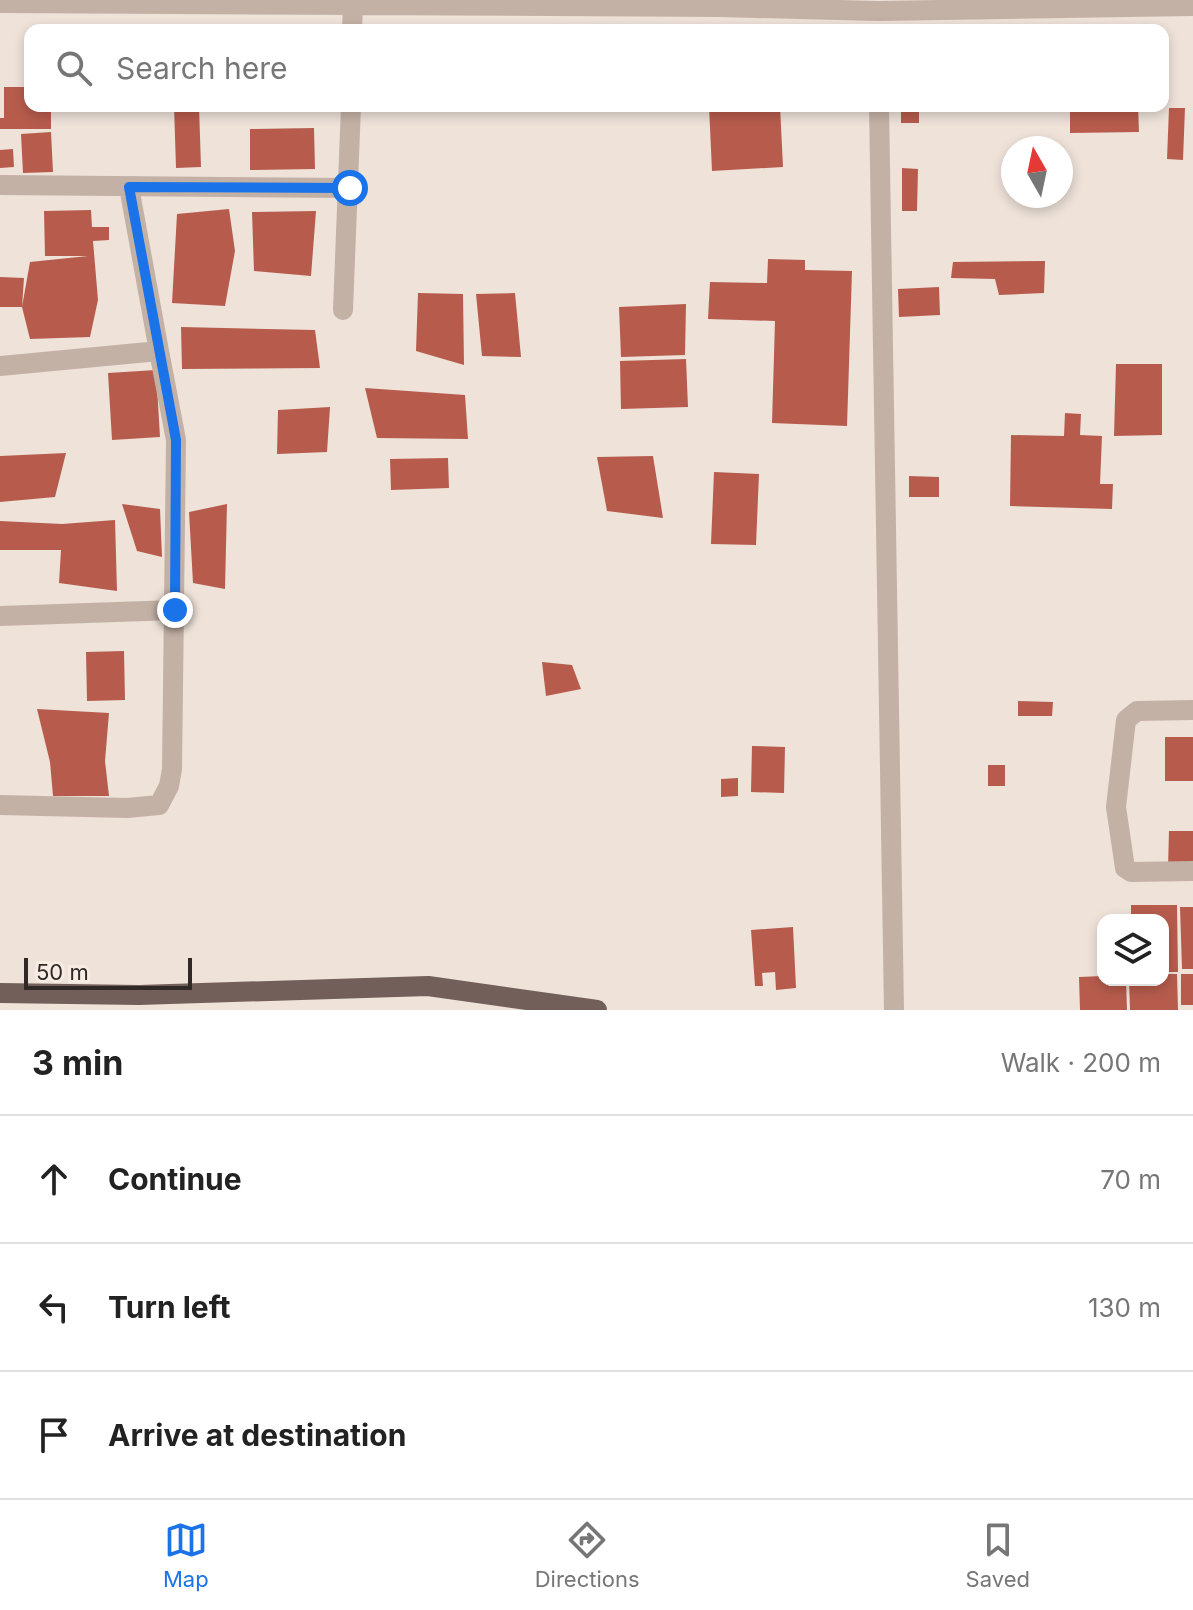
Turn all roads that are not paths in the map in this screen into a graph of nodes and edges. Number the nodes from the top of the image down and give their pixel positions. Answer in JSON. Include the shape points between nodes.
{"nodes":[{"id":1,"x":6,"y":2,"type":"edge"},
{"id":2,"x":236,"y":2,"type":"edge"},
{"id":3,"x":432,"y":4,"type":"edge"},
{"id":4,"x":567,"y":4,"type":"edge"},
{"id":5,"x":719,"y":4,"type":"edge"},
{"id":6,"x":1049,"y":4,"type":"edge"},
{"id":7,"x":353,"y":6,"type":"junction"},
{"id":8,"x":1193,"y":6,"type":"edge"},
{"id":9,"x":878,"y":14,"type":"edge"},
{"id":10,"x":352,"y":24,"type":"edge"},
{"id":11,"x":351,"y":112,"type":"edge"},
{"id":12,"x":879,"y":112,"type":"edge"},
{"id":13,"x":0,"y":185,"type":"edge"},
{"id":14,"x":129,"y":187,"type":"junction"},
{"id":15,"x":350,"y":188,"type":"junction"},
{"id":16,"x":343,"y":310,"type":"dead end"},
{"id":17,"x":159,"y":351,"type":"junction"},
{"id":18,"x":0,"y":366,"type":"edge"},
{"id":19,"x":175,"y":610,"type":"junction"},
{"id":20,"x":0,"y":616,"type":"edge"},
{"id":21,"x":1193,"y":710,"type":"edge"},
{"id":22,"x":0,"y":805,"type":"edge"},
{"id":23,"x":1193,"y":871,"type":"edge"},
{"id":24,"x":0,"y":993,"type":"edge"},
{"id":25,"x":211,"y":1001,"type":"edge"},
{"id":26,"x":597,"y":1010,"type":"edge"},
{"id":27,"x":894,"y":1010,"type":"edge"}],
"edges":[{"from":1,"to":2,"type":"street"},
{"from":2,"to":7,"type":"street"},
{"from":3,"to":4,"type":"street"},
{"from":3,"to":7,"type":"street"},
{"from":4,"to":5,"type":"street"},
{"from":5,"to":9,"type":"street"},
{"from":6,"to":8,"type":"street"},
{"from":6,"to":9,"type":"street"},
{"from":7,"to":10,"type":"street"},
{"from":11,"to":15,"type":"street"},
{"from":12,"to":27,"type":"street"},
{"from":13,"to":14,"type":"street"},
{"from":14,"to":15,"type":"street"},
{"from":14,"to":17,"type":"street"},
{"from":15,"to":16,"type":"street"},
{"from":17,"to":18,"type":"street"},
{"from":17,"to":19,"type":"street","via":[[176,440]]},
{"from":19,"to":20,"type":"street"},
{"from":19,"to":22,"type":"street","via":[[172,769],[159,805]]},
{"from":21,"to":23,"type":"street","via":[[1137,711],[1126,720],[1116,807],[1125,868]]},
{"from":24,"to":25,"type":"main road"},
{"from":25,"to":26,"type":"main road","via":[[428,986]]}]}
